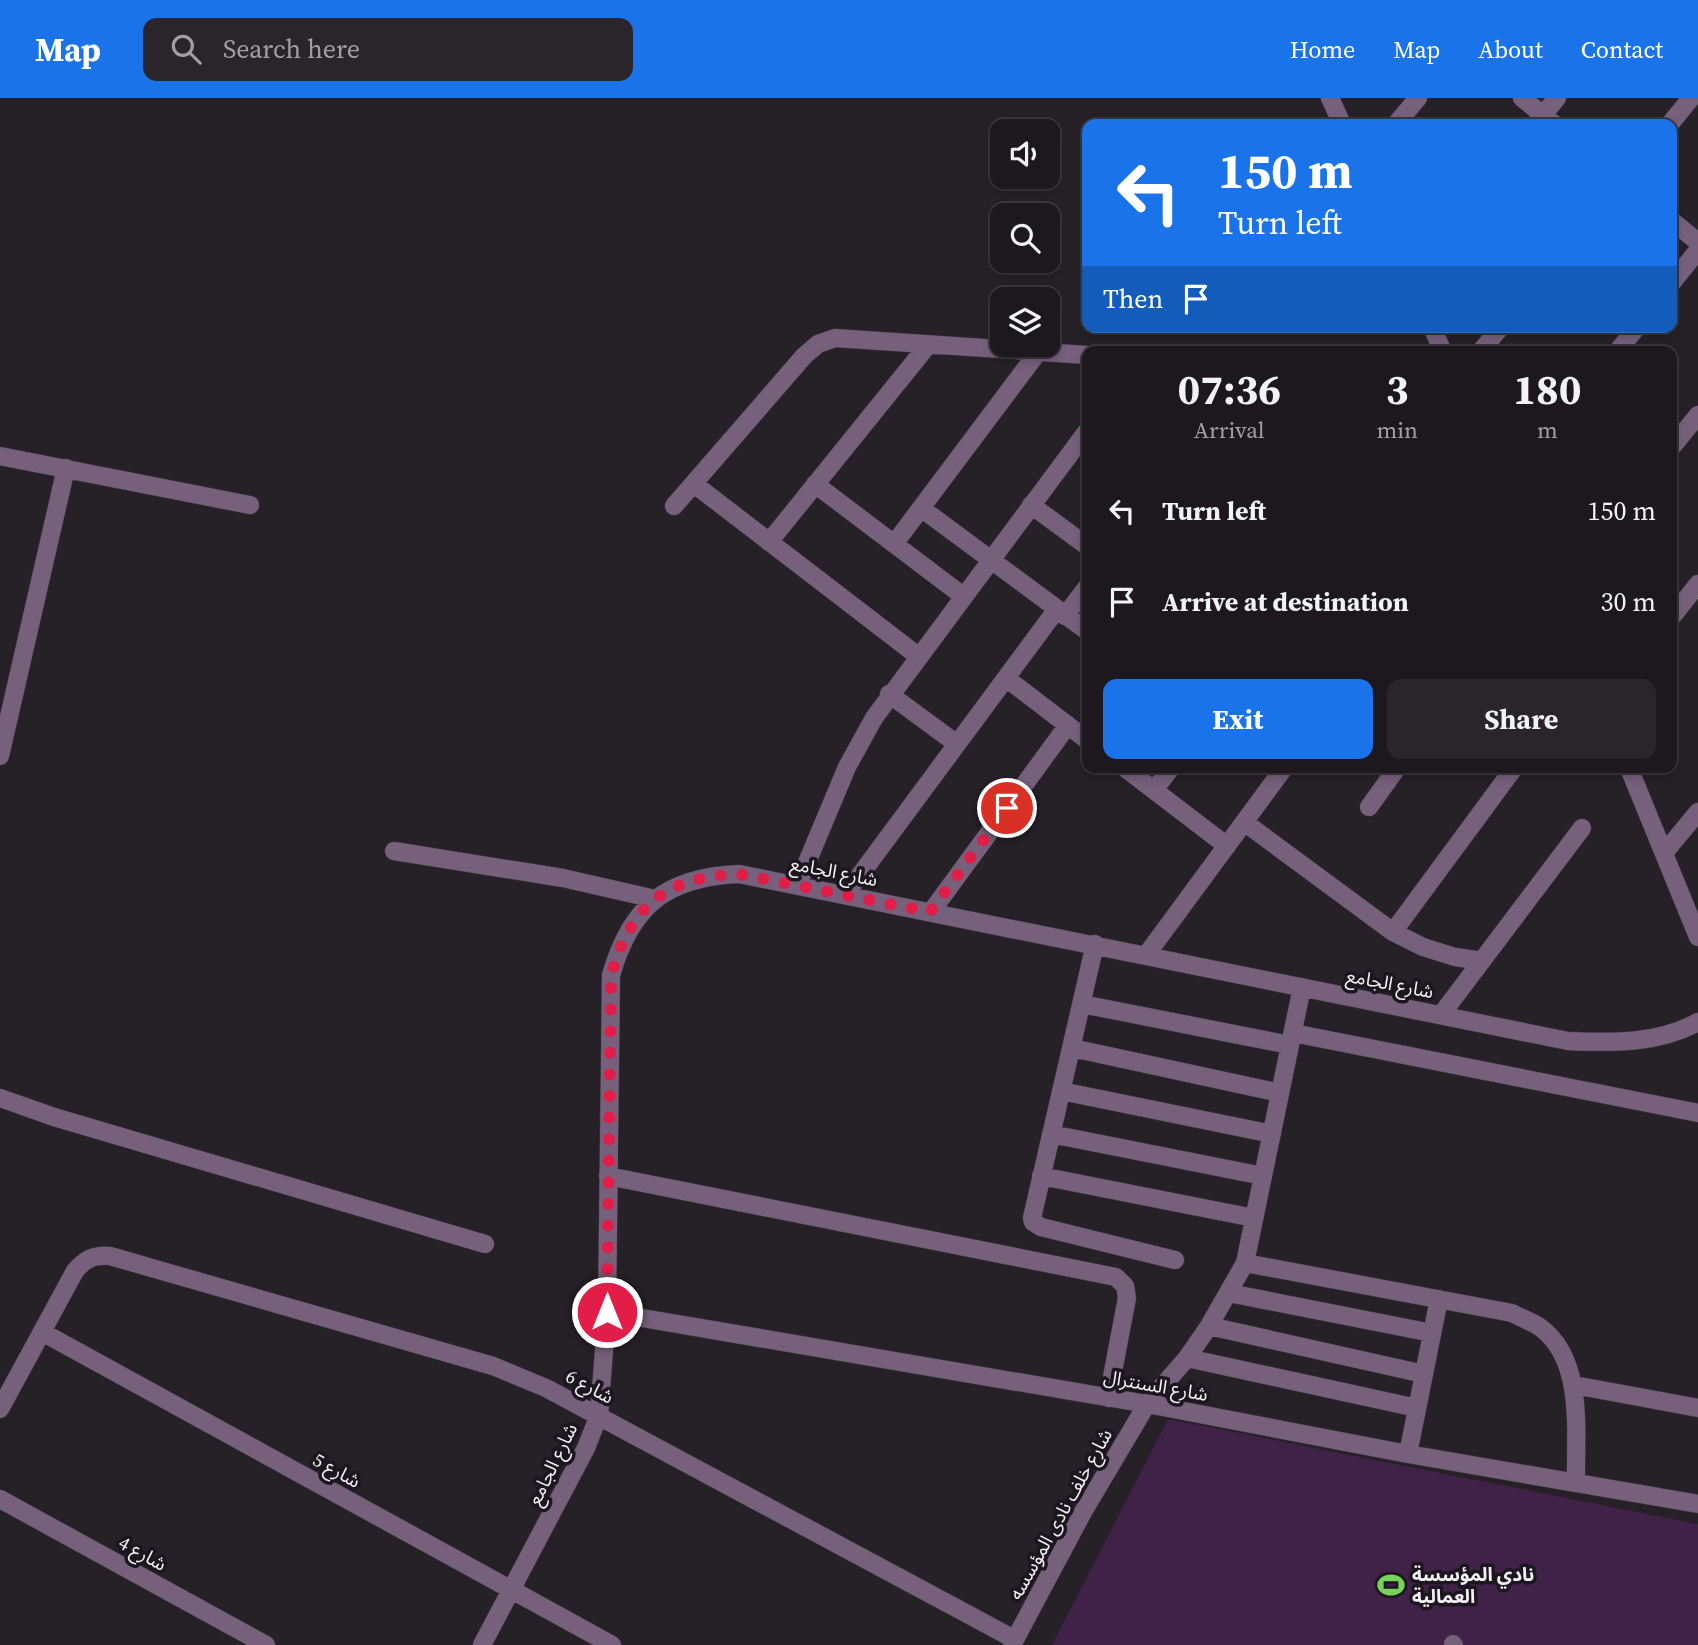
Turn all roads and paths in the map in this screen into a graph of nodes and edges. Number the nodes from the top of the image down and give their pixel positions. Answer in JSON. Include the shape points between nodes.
{"nodes":[{"id":1,"x":1330,"y":98,"type":"edge"},
{"id":2,"x":1418,"y":98,"type":"edge"},
{"id":3,"x":1522,"y":98,"type":"edge"},
{"id":4,"x":1557,"y":98,"type":"edge"},
{"id":5,"x":1692,"y":98,"type":"edge"},
{"id":6,"x":1340,"y":119,"type":"edge"},
{"id":7,"x":1400,"y":119,"type":"edge"},
{"id":8,"x":1542,"y":119,"type":"edge"},
{"id":9,"x":1545,"y":119,"type":"edge"},
{"id":10,"x":1674,"y":119,"type":"edge"},
{"id":11,"x":1677,"y":225,"type":"edge"},
{"id":12,"x":1698,"y":242,"type":"edge"},
{"id":13,"x":1698,"y":250,"type":"edge"},
{"id":14,"x":1677,"y":276,"type":"edge"},
{"id":15,"x":928,"y":345,"type":"junction"},
{"id":16,"x":990,"y":349,"type":"edge"},
{"id":17,"x":1060,"y":353,"type":"edge"},
{"id":18,"x":1082,"y":355,"type":"edge"},
{"id":19,"x":1034,"y":357,"type":"edge"},
{"id":20,"x":1698,"y":415,"type":"edge"},
{"id":21,"x":1082,"y":438,"type":"edge"},
{"id":22,"x":1677,"y":441,"type":"edge"},
{"id":23,"x":0,"y":456,"type":"edge"},
{"id":24,"x":66,"y":468,"type":"junction"},
{"id":25,"x":694,"y":484,"type":"junction"},
{"id":26,"x":815,"y":484,"type":"junction"},
{"id":27,"x":250,"y":505,"type":"dead end"},
{"id":28,"x":1031,"y":505,"type":"junction"},
{"id":29,"x":674,"y":506,"type":"dead end"},
{"id":30,"x":921,"y":508,"type":"junction"},
{"id":31,"x":769,"y":542,"type":"junction"},
{"id":32,"x":1082,"y":543,"type":"edge"},
{"id":33,"x":894,"y":544,"type":"junction"},
{"id":34,"x":991,"y":560,"type":"junction"},
{"id":35,"x":1698,"y":584,"type":"edge"},
{"id":36,"x":1082,"y":592,"type":"edge"},
{"id":37,"x":963,"y":596,"type":"junction"},
{"id":38,"x":1677,"y":610,"type":"edge"},
{"id":39,"x":1061,"y":612,"type":"junction"},
{"id":40,"x":1082,"y":627,"type":"edge"},
{"id":41,"x":918,"y":656,"type":"junction"},
{"id":42,"x":1006,"y":678,"type":"junction"},
{"id":43,"x":890,"y":694,"type":"junction"},
{"id":44,"x":1068,"y":726,"type":"junction"},
{"id":45,"x":1082,"y":736,"type":"edge"},
{"id":46,"x":957,"y":744,"type":"junction"},
{"id":47,"x":0,"y":756,"type":"edge"},
{"id":48,"x":1132,"y":773,"type":"edge"},
{"id":49,"x":1167,"y":773,"type":"edge"},
{"id":50,"x":1280,"y":773,"type":"edge"},
{"id":51,"x":1393,"y":773,"type":"edge"},
{"id":52,"x":1510,"y":773,"type":"edge"},
{"id":53,"x":1631,"y":773,"type":"edge"},
{"id":54,"x":1154,"y":790,"type":"junction"},
{"id":55,"x":1368,"y":807,"type":"dead end"},
{"id":56,"x":1698,"y":812,"type":"edge"},
{"id":57,"x":1244,"y":822,"type":"junction"},
{"id":58,"x":1581,"y":828,"type":"dead end"},
{"id":59,"x":1227,"y":846,"type":"junction"},
{"id":60,"x":394,"y":851,"type":"dead end"},
{"id":61,"x":1664,"y":853,"type":"junction"},
{"id":62,"x":797,"y":884,"type":"junction"},
{"id":63,"x":846,"y":894,"type":"junction"},
{"id":64,"x":655,"y":899,"type":"junction"},
{"id":65,"x":930,"y":912,"type":"junction"},
{"id":66,"x":1393,"y":932,"type":"junction"},
{"id":67,"x":1698,"y":937,"type":"edge"},
{"id":68,"x":1095,"y":944,"type":"junction"},
{"id":69,"x":1147,"y":954,"type":"junction"},
{"id":70,"x":1482,"y":961,"type":"junction"},
{"id":71,"x":1302,"y":987,"type":"junction"},
{"id":72,"x":1083,"y":1003,"type":"junction"},
{"id":73,"x":1441,"y":1015,"type":"junction"},
{"id":74,"x":1698,"y":1023,"type":"edge"},
{"id":75,"x":1291,"y":1039,"type":"junction"},
{"id":76,"x":1072,"y":1048,"type":"junction"},
{"id":77,"x":1061,"y":1091,"type":"junction"},
{"id":78,"x":1280,"y":1093,"type":"junction"},
{"id":79,"x":0,"y":1098,"type":"edge"},
{"id":80,"x":1698,"y":1113,"type":"edge"},
{"id":81,"x":1272,"y":1134,"type":"junction"},
{"id":82,"x":1051,"y":1135,"type":"junction"},
{"id":83,"x":608,"y":1176,"type":"junction"},
{"id":84,"x":1041,"y":1176,"type":"junction"},
{"id":85,"x":1263,"y":1177,"type":"junction"},
{"id":86,"x":1254,"y":1218,"type":"junction"},
{"id":87,"x":485,"y":1244,"type":"dead end"},
{"id":88,"x":1175,"y":1260,"type":"dead end"},
{"id":89,"x":1245,"y":1263,"type":"junction"},
{"id":90,"x":1229,"y":1293,"type":"junction"},
{"id":91,"x":1439,"y":1299,"type":"junction"},
{"id":92,"x":607,"y":1312,"type":"junction"},
{"id":93,"x":1209,"y":1326,"type":"junction"},
{"id":94,"x":42,"y":1332,"type":"junction"},
{"id":95,"x":1432,"y":1333,"type":"junction"},
{"id":96,"x":1187,"y":1357,"type":"junction"},
{"id":97,"x":1424,"y":1374,"type":"junction"},
{"id":98,"x":1574,"y":1385,"type":"junction"},
{"id":99,"x":1108,"y":1398,"type":"junction"},
{"id":100,"x":1147,"y":1404,"type":"junction"},
{"id":101,"x":1417,"y":1408,"type":"junction"},
{"id":102,"x":1698,"y":1408,"type":"edge"},
{"id":103,"x":0,"y":1409,"type":"edge"},
{"id":104,"x":598,"y":1415,"type":"junction"},
{"id":105,"x":1408,"y":1454,"type":"junction"},
{"id":106,"x":1577,"y":1483,"type":"junction"},
{"id":107,"x":0,"y":1499,"type":"edge"},
{"id":108,"x":1698,"y":1504,"type":"edge"},
{"id":109,"x":511,"y":1590,"type":"junction"},
{"id":110,"x":1013,"y":1642,"type":"edge"},
{"id":111,"x":266,"y":1645,"type":"edge"},
{"id":112,"x":482,"y":1645,"type":"edge"},
{"id":113,"x":612,"y":1645,"type":"edge"}],
"edges":[{"from":1,"to":6,"type":"street"},
{"from":2,"to":7,"type":"street"},
{"from":3,"to":8,"type":"street"},
{"from":4,"to":9,"type":"street"},
{"from":5,"to":10,"type":"street"},
{"from":11,"to":12,"type":"street"},
{"from":13,"to":14,"type":"street"},
{"from":15,"to":16,"type":"street"},
{"from":15,"to":25,"type":"street","via":[[835,338],[818,344]]},
{"from":15,"to":26,"type":"street"},
{"from":17,"to":18,"type":"street"},
{"from":19,"to":30,"type":"street"},
{"from":20,"to":22,"type":"street"},
{"from":21,"to":28,"type":"street"},
{"from":23,"to":24,"type":"street"},
{"from":24,"to":27,"type":"street"},
{"from":24,"to":47,"type":"street"},
{"from":25,"to":29,"type":"street"},
{"from":25,"to":31,"type":"street"},
{"from":26,"to":31,"type":"street"},
{"from":26,"to":33,"type":"street"},
{"from":28,"to":32,"type":"street"},
{"from":28,"to":34,"type":"street"},
{"from":30,"to":33,"type":"street"},
{"from":30,"to":34,"type":"street"},
{"from":31,"to":41,"type":"street"},
{"from":33,"to":37,"type":"street"},
{"from":34,"to":37,"type":"street"},
{"from":34,"to":39,"type":"street"},
{"from":35,"to":38,"type":"street"},
{"from":36,"to":39,"type":"street"},
{"from":37,"to":41,"type":"street"},
{"from":39,"to":40,"type":"street"},
{"from":39,"to":42,"type":"street"},
{"from":41,"to":43,"type":"street"},
{"from":42,"to":44,"type":"street"},
{"from":42,"to":46,"type":"street"},
{"from":43,"to":46,"type":"street"},
{"from":43,"to":62,"type":"street","via":[[859,742]]},
{"from":44,"to":45,"type":"street"},
{"from":44,"to":65,"type":"street"},
{"from":46,"to":63,"type":"street"},
{"from":48,"to":54,"type":"street"},
{"from":49,"to":54,"type":"street"},
{"from":50,"to":57,"type":"street"},
{"from":51,"to":55,"type":"street"},
{"from":52,"to":66,"type":"street"},
{"from":53,"to":61,"type":"street"},
{"from":54,"to":59,"type":"street"},
{"from":56,"to":61,"type":"street"},
{"from":57,"to":59,"type":"street"},
{"from":57,"to":66,"type":"street"},
{"from":58,"to":70,"type":"street"},
{"from":59,"to":69,"type":"street"},
{"from":60,"to":64,"type":"street","via":[[563,878]]},
{"from":61,"to":67,"type":"street"},
{"from":62,"to":63,"type":"street","name":"شارع الجامع"},
{"from":62,"to":64,"type":"street","name":"شارع الجامع","via":[[739,874],[709,875],[680,884]]},
{"from":63,"to":65,"type":"street","name":"شارع الجامع"},
{"from":64,"to":83,"type":"street","name":"شارع الجامع","via":[[634,921],[619,947],[611,975]]},
{"from":65,"to":68,"type":"street","name":"شارع الجامع"},
{"from":66,"to":70,"type":"street","via":[[1423,947]]},
{"from":68,"to":69,"type":"street","name":"شارع الجامع"},
{"from":68,"to":72,"type":"street"},
{"from":69,"to":71,"type":"street","name":"شارع الجامع"},
{"from":70,"to":73,"type":"street"},
{"from":71,"to":73,"type":"street","name":"شارع الجامع"},
{"from":71,"to":75,"type":"street","name":"شارع خلف نادى المؤسسه"},
{"from":72,"to":75,"type":"street"},
{"from":72,"to":76,"type":"street"},
{"from":73,"to":74,"type":"street","name":"شارع الجامع","via":[[1568,1041],[1611,1043],[1653,1038]]},
{"from":75,"to":78,"type":"street","name":"شارع خلف نادى المؤسسه"},
{"from":75,"to":80,"type":"street"},
{"from":76,"to":77,"type":"street"},
{"from":76,"to":78,"type":"street"},
{"from":77,"to":81,"type":"street"},
{"from":77,"to":82,"type":"street"},
{"from":78,"to":81,"type":"street","name":"شارع خلف نادى المؤسسه"},
{"from":79,"to":87,"type":"street"},
{"from":81,"to":85,"type":"street","name":"شارع خلف نادى المؤسسه"},
{"from":82,"to":84,"type":"street"},
{"from":82,"to":85,"type":"street"},
{"from":83,"to":92,"type":"street","name":"شارع الجامع"},
{"from":83,"to":99,"type":"street","via":[[1116,1277],[1125,1286],[1127,1298]]},
{"from":84,"to":86,"type":"street"},
{"from":84,"to":88,"type":"street","via":[[1032,1213],[1037,1225]]},
{"from":85,"to":86,"type":"street","name":"شارع خلف نادى المؤسسه"},
{"from":86,"to":89,"type":"street","name":"شارع خلف نادى المؤسسه"},
{"from":89,"to":90,"type":"street","name":"شارع خلف نادى المؤسسه"},
{"from":89,"to":91,"type":"street"},
{"from":90,"to":93,"type":"street","name":"شارع خلف نادى المؤسسه"},
{"from":90,"to":95,"type":"street"},
{"from":91,"to":95,"type":"street"},
{"from":91,"to":98,"type":"street","via":[[1512,1314],[1542,1328],[1563,1354]]},
{"from":92,"to":99,"type":"street","name":"شارع السنترال"},
{"from":92,"to":104,"type":"street","name":"شارع الجامع"},
{"from":93,"to":96,"type":"street","name":"شارع خلف نادى المؤسسه"},
{"from":93,"to":97,"type":"street"},
{"from":94,"to":103,"type":"street"},
{"from":94,"to":104,"type":"street","name":"شارع 6","via":[[84,1261],[96,1255],[110,1256],[492,1366]]},
{"from":94,"to":109,"type":"street","name":"شارع 5"},
{"from":95,"to":97,"type":"street"},
{"from":96,"to":100,"type":"street","name":"شارع خلف نادى المؤسسه"},
{"from":96,"to":101,"type":"street"},
{"from":97,"to":101,"type":"street"},
{"from":98,"to":102,"type":"street"},
{"from":98,"to":106,"type":"street"},
{"from":99,"to":100,"type":"street","name":"شارع السنترال"},
{"from":100,"to":105,"type":"street","name":"شارع السنترال"},
{"from":100,"to":110,"type":"street","name":"شارع خلف نادى المؤسسه"},
{"from":101,"to":105,"type":"street"},
{"from":104,"to":109,"type":"street","name":"شارع الجامع","via":[[586,1448]]},
{"from":104,"to":110,"type":"street","name":"شارع 6"},
{"from":105,"to":106,"type":"street","name":"شارع السنترال"},
{"from":106,"to":108,"type":"street","name":"شارع السنترال"},
{"from":107,"to":111,"type":"street","name":"شارع 4"},
{"from":109,"to":112,"type":"street","name":"شارع الجامع"},
{"from":109,"to":113,"type":"street","name":"شارع 5"}]}
